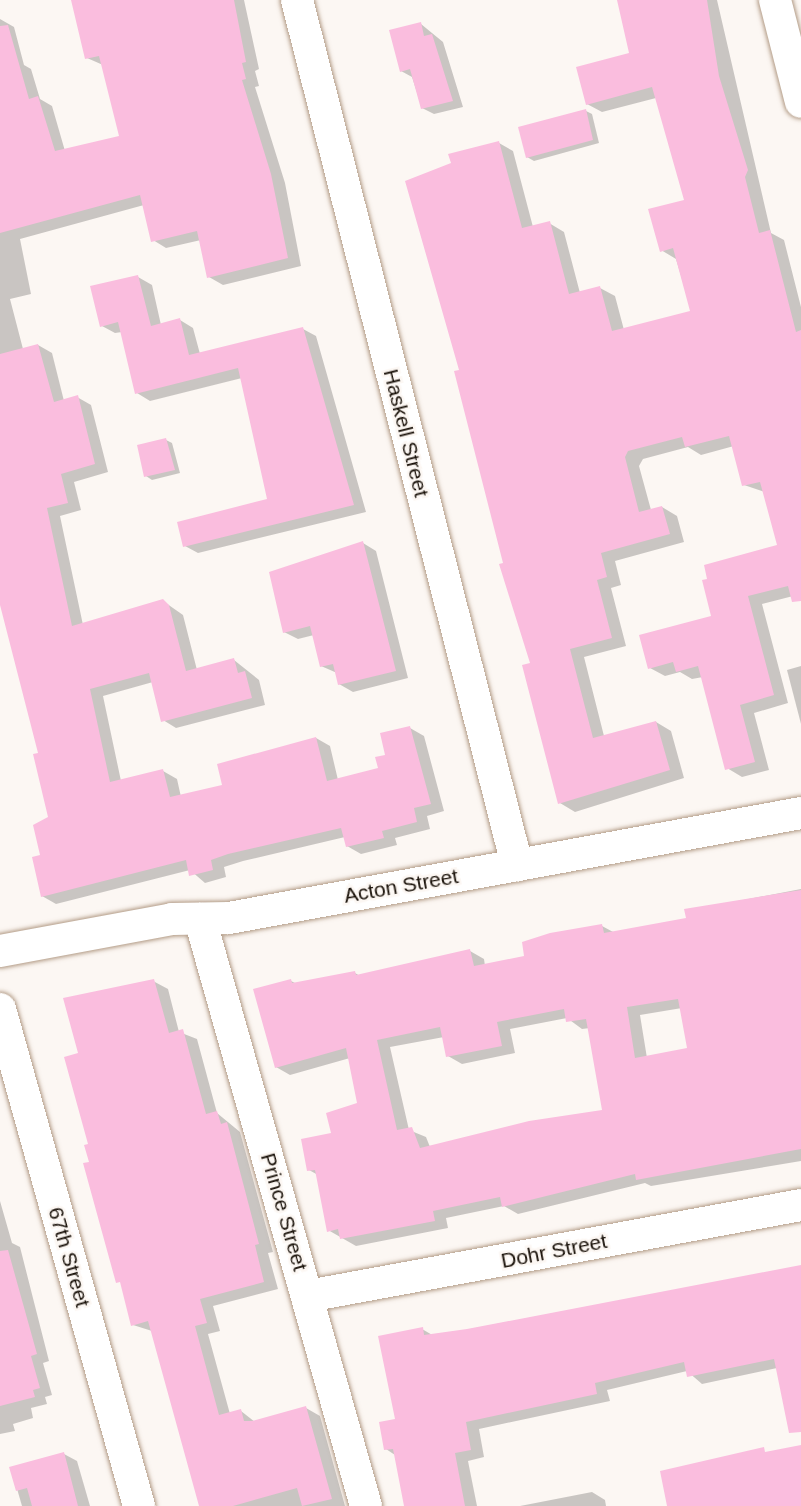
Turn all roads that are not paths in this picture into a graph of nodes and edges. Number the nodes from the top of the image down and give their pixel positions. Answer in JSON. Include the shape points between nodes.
{"nodes":[{"id":1,"x":297,"y":0,"type":"edge"},
{"id":2,"x":775,"y":0,"type":"edge"},
{"id":3,"x":801,"y":102,"type":"edge"},
{"id":4,"x":801,"y":813,"type":"edge"},
{"id":5,"x":517,"y":865,"type":"junction"},
{"id":6,"x":200,"y":919,"type":"junction"},
{"id":7,"x":0,"y":951,"type":"edge"},
{"id":8,"x":0,"y":1009,"type":"edge"},
{"id":9,"x":801,"y":1205,"type":"edge"},
{"id":10,"x":308,"y":1296,"type":"junction"},
{"id":11,"x":139,"y":1506,"type":"edge"},
{"id":12,"x":366,"y":1506,"type":"edge"}],
"edges":[{"from":1,"to":5,"type":"street","name":"Haskell Street"},
{"from":2,"to":3,"type":"street"},
{"from":4,"to":5,"type":"street","name":"Acton Street"},
{"from":5,"to":6,"type":"street","name":"Acton Street"},
{"from":6,"to":7,"type":"street","name":"Acton Street","via":[[172,919]]},
{"from":6,"to":10,"type":"street","name":"Prince Street"},
{"from":8,"to":11,"type":"street","name":"67th Street"},
{"from":9,"to":10,"type":"street","name":"Dohr Street"},
{"from":10,"to":12,"type":"street","name":"Prince Street"}]}
